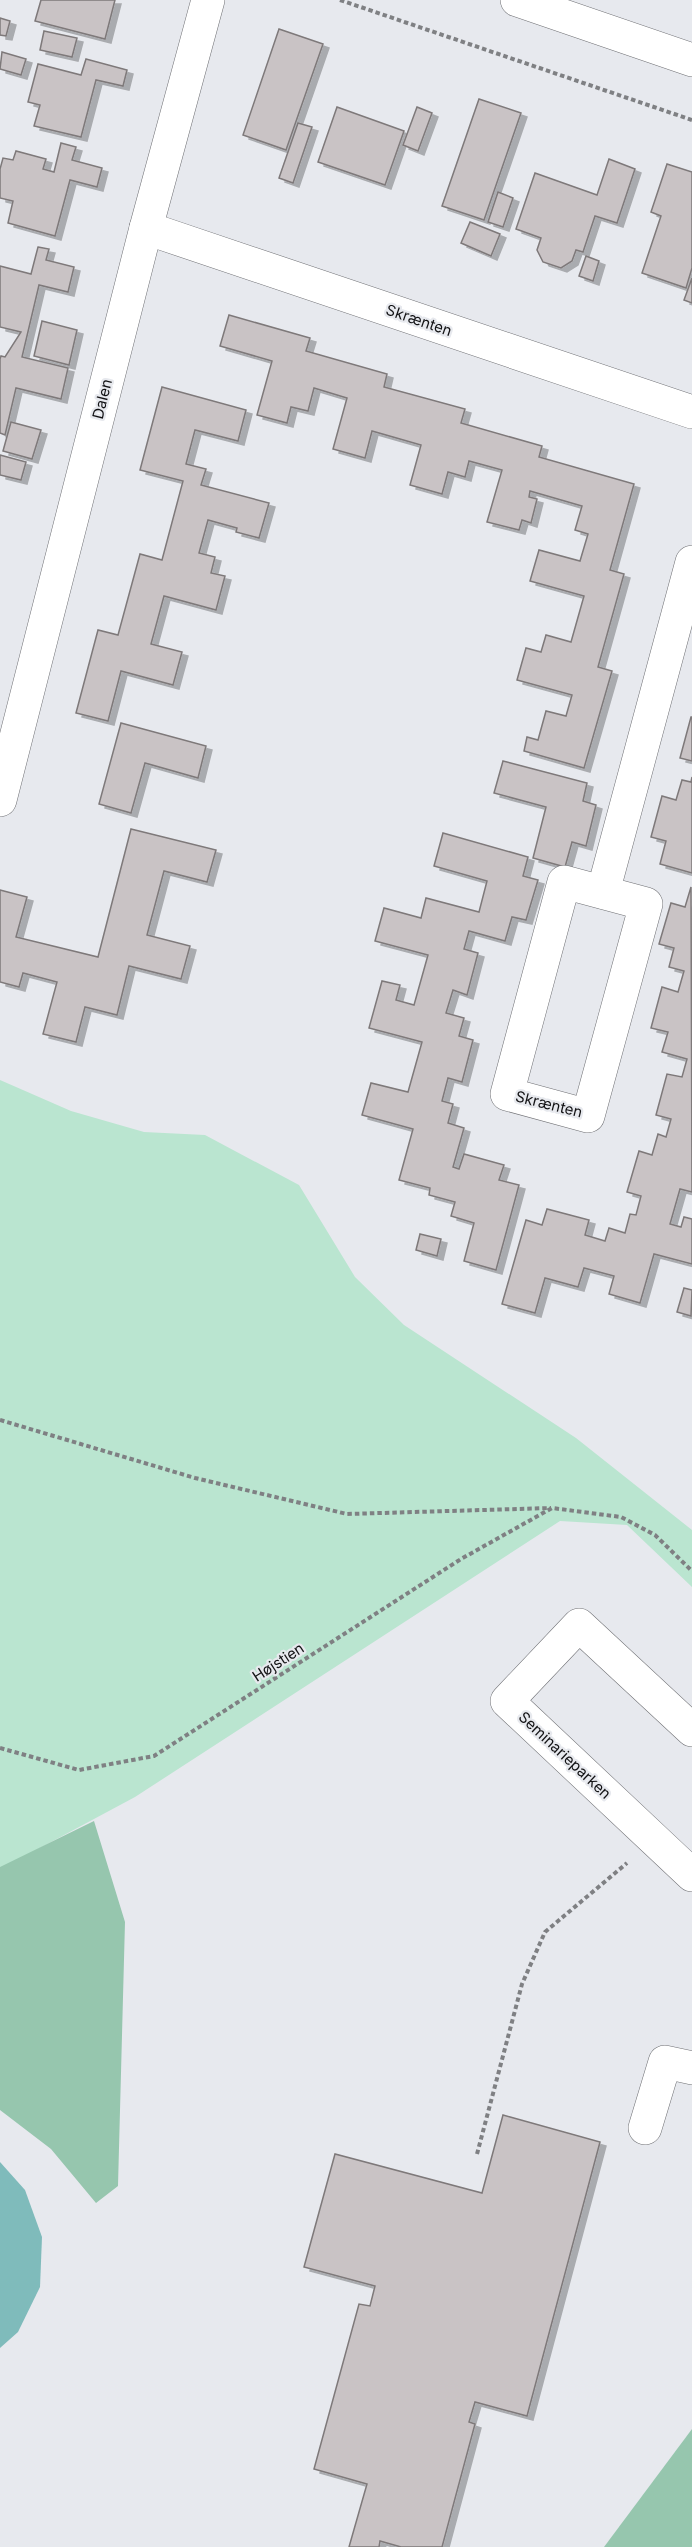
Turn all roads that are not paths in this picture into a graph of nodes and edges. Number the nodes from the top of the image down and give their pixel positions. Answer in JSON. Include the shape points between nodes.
{"nodes":[{"id":1,"x":208,"y":0,"type":"edge"},
{"id":2,"x":517,"y":0,"type":"edge"},
{"id":3,"x":568,"y":8,"type":"edge"},
{"id":4,"x":692,"y":60,"type":"edge"},
{"id":5,"x":146,"y":228,"type":"junction"},
{"id":6,"x":692,"y":412,"type":"edge"},
{"id":7,"x":692,"y":562,"type":"edge"},
{"id":8,"x":0,"y":800,"type":"edge"},
{"id":9,"x":603,"y":892,"type":"junction"},
{"id":10,"x":692,"y":1730,"type":"edge"},
{"id":11,"x":691,"y":1871,"type":"edge"},
{"id":12,"x":692,"y":2068,"type":"edge"},
{"id":13,"x":645,"y":2128,"type":"dead end"}],
"edges":[{"from":1,"to":5,"type":"street","name":"Dalen"},
{"from":2,"to":3,"type":"street"},
{"from":3,"to":4,"type":"street"},
{"from":5,"to":6,"type":"street","name":"Skrænten"},
{"from":5,"to":8,"type":"street","name":"Dalen"},
{"from":7,"to":9,"type":"street"},
{"from":9,"to":9,"type":"street","name":"Skrænten","via":[[564,882],[507,1094],[588,1116],[646,904]]},
{"from":10,"to":11,"type":"street","name":"Seminarieparken","via":[[579,1625],[507,1701]]},
{"from":12,"to":13,"type":"street","via":[[665,2062]]}]}
